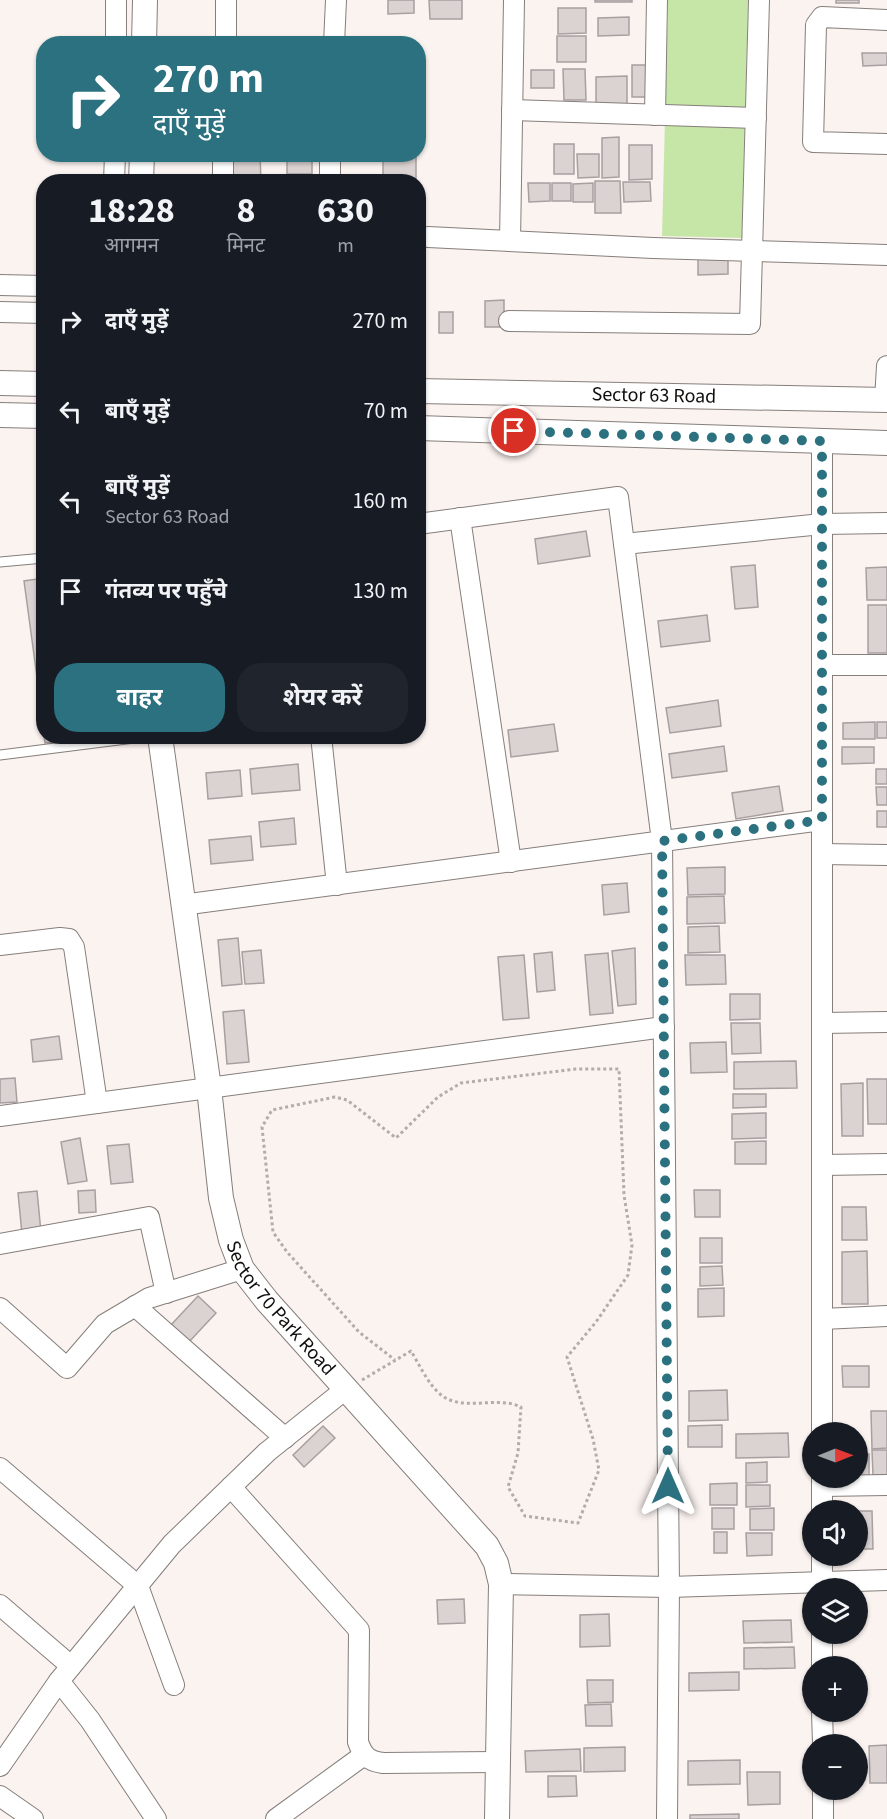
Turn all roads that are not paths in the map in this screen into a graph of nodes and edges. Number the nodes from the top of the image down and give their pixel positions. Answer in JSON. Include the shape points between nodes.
{"nodes":[{"id":1,"x":117,"y":0,"type":"edge"},
{"id":2,"x":145,"y":0,"type":"edge"},
{"id":3,"x":226,"y":0,"type":"edge"},
{"id":4,"x":336,"y":0,"type":"edge"},
{"id":5,"x":514,"y":0,"type":"edge"},
{"id":6,"x":657,"y":0,"type":"edge"},
{"id":7,"x":759,"y":0,"type":"edge"},
{"id":8,"x":887,"y":20,"type":"edge"},
{"id":9,"x":116,"y":36,"type":"edge"},
{"id":10,"x":144,"y":36,"type":"edge"},
{"id":11,"x":226,"y":36,"type":"edge"},
{"id":12,"x":334,"y":36,"type":"edge"},
{"id":13,"x":512,"y":111,"type":"junction"},
{"id":14,"x":655,"y":115,"type":"junction"},
{"id":15,"x":756,"y":118,"type":"junction"},
{"id":16,"x":887,"y":144,"type":"edge"},
{"id":17,"x":428,"y":237,"type":"dead end"},
{"id":18,"x":510,"y":241,"type":"junction"},
{"id":19,"x":753,"y":251,"type":"junction"},
{"id":20,"x":887,"y":255,"type":"edge"},
{"id":21,"x":0,"y":285,"type":"edge"},
{"id":22,"x":36,"y":286,"type":"edge"},
{"id":23,"x":0,"y":312,"type":"edge"},
{"id":24,"x":36,"y":313,"type":"edge"},
{"id":25,"x":508,"y":321,"type":"dead end"},
{"id":26,"x":887,"y":366,"type":"edge"},
{"id":27,"x":0,"y":383,"type":"edge"},
{"id":28,"x":36,"y":384,"type":"edge"},
{"id":29,"x":426,"y":391,"type":"edge"},
{"id":30,"x":886,"y":400,"type":"edge"},
{"id":31,"x":0,"y":415,"type":"edge"},
{"id":32,"x":36,"y":416,"type":"edge"},
{"id":33,"x":426,"y":428,"type":"edge"},
{"id":34,"x":822,"y":441,"type":"junction"},
{"id":35,"x":887,"y":443,"type":"edge"},
{"id":36,"x":460,"y":518,"type":"junction"},
{"id":37,"x":426,"y":523,"type":"edge"},
{"id":38,"x":887,"y":523,"type":"edge"},
{"id":39,"x":822,"y":524,"type":"junction"},
{"id":40,"x":624,"y":544,"type":"junction"},
{"id":41,"x":36,"y":559,"type":"edge"},
{"id":42,"x":0,"y":562,"type":"edge"},
{"id":43,"x":822,"y":665,"type":"junction"},
{"id":44,"x":887,"y":665,"type":"edge"},
{"id":45,"x":77,"y":744,"type":"edge"},
{"id":46,"x":161,"y":744,"type":"edge"},
{"id":47,"x":322,"y":744,"type":"edge"},
{"id":48,"x":0,"y":755,"type":"edge"},
{"id":49,"x":822,"y":820,"type":"junction"},
{"id":50,"x":662,"y":841,"type":"junction"},
{"id":51,"x":822,"y":854,"type":"junction"},
{"id":52,"x":887,"y":855,"type":"edge"},
{"id":53,"x":511,"y":862,"type":"junction"},
{"id":54,"x":337,"y":885,"type":"junction"},
{"id":55,"x":182,"y":905,"type":"junction"},
{"id":56,"x":0,"y":945,"type":"edge"},
{"id":57,"x":887,"y":1022,"type":"edge"},
{"id":58,"x":822,"y":1023,"type":"junction"},
{"id":59,"x":664,"y":1027,"type":"junction"},
{"id":60,"x":209,"y":1088,"type":"junction"},
{"id":61,"x":97,"y":1102,"type":"junction"},
{"id":62,"x":0,"y":1116,"type":"edge"},
{"id":63,"x":887,"y":1164,"type":"edge"},
{"id":64,"x":822,"y":1165,"type":"junction"},
{"id":65,"x":0,"y":1244,"type":"edge"},
{"id":66,"x":242,"y":1269,"type":"junction"},
{"id":67,"x":166,"y":1293,"type":"junction"},
{"id":68,"x":135,"y":1306,"type":"junction"},
{"id":69,"x":0,"y":1308,"type":"edge"},
{"id":70,"x":887,"y":1316,"type":"edge"},
{"id":71,"x":822,"y":1319,"type":"junction"},
{"id":72,"x":347,"y":1388,"type":"junction"},
{"id":73,"x":822,"y":1422,"type":"edge"},
{"id":74,"x":285,"y":1438,"type":"junction"},
{"id":75,"x":0,"y":1468,"type":"edge"},
{"id":76,"x":868,"y":1484,"type":"edge"},
{"id":77,"x":887,"y":1485,"type":"edge"},
{"id":78,"x":231,"y":1487,"type":"junction"},
{"id":79,"x":887,"y":1580,"type":"edge"},
{"id":80,"x":868,"y":1581,"type":"edge"},
{"id":81,"x":501,"y":1584,"type":"junction"},
{"id":82,"x":802,"y":1585,"type":"edge"},
{"id":83,"x":138,"y":1586,"type":"junction"},
{"id":84,"x":669,"y":1587,"type":"junction"},
{"id":85,"x":0,"y":1605,"type":"edge"},
{"id":86,"x":65,"y":1673,"type":"junction"},
{"id":87,"x":174,"y":1685,"type":"dead end"},
{"id":88,"x":364,"y":1755,"type":"junction"},
{"id":89,"x":496,"y":1762,"type":"junction"},
{"id":90,"x":0,"y":1766,"type":"edge"},
{"id":91,"x":0,"y":1796,"type":"edge"},
{"id":92,"x":823,"y":1800,"type":"edge"},
{"id":93,"x":33,"y":1819,"type":"edge"},
{"id":94,"x":156,"y":1819,"type":"edge"},
{"id":95,"x":276,"y":1819,"type":"edge"},
{"id":96,"x":497,"y":1819,"type":"edge"},
{"id":97,"x":667,"y":1819,"type":"edge"},
{"id":98,"x":823,"y":1819,"type":"edge"}],
"edges":[{"from":1,"to":9,"type":"street"},
{"from":2,"to":10,"type":"street"},
{"from":3,"to":11,"type":"street"},
{"from":4,"to":12,"type":"street"},
{"from":5,"to":13,"type":"street"},
{"from":6,"to":14,"type":"street"},
{"from":7,"to":15,"type":"street"},
{"from":8,"to":16,"type":"street","via":[[822,17],[816,25],[813,142]]},
{"from":13,"to":14,"type":"street"},
{"from":13,"to":18,"type":"street"},
{"from":14,"to":15,"type":"street"},
{"from":15,"to":19,"type":"street"},
{"from":17,"to":18,"type":"street"},
{"from":18,"to":19,"type":"street"},
{"from":19,"to":20,"type":"street"},
{"from":19,"to":25,"type":"street","via":[[750,324]]},
{"from":21,"to":22,"type":"street"},
{"from":23,"to":24,"type":"street"},
{"from":26,"to":30,"type":"street"},
{"from":27,"to":28,"type":"street"},
{"from":29,"to":30,"type":"street","name":"Sector 63 Road"},
{"from":31,"to":32,"type":"street"},
{"from":33,"to":34,"type":"street","name":"Sector 63 Road"},
{"from":34,"to":35,"type":"street","name":"Sector 63 Road"},
{"from":34,"to":39,"type":"street"},
{"from":36,"to":37,"type":"street"},
{"from":36,"to":40,"type":"street","via":[[618,498]]},
{"from":36,"to":53,"type":"street"},
{"from":38,"to":39,"type":"street"},
{"from":39,"to":40,"type":"street"},
{"from":39,"to":43,"type":"street"},
{"from":40,"to":50,"type":"street"},
{"from":41,"to":42,"type":"lane"},
{"from":43,"to":44,"type":"street"},
{"from":43,"to":49,"type":"street"},
{"from":45,"to":48,"type":"lane"},
{"from":46,"to":55,"type":"street","name":"Sector 70 Park Road"},
{"from":47,"to":54,"type":"street"},
{"from":49,"to":50,"type":"street"},
{"from":49,"to":51,"type":"street"},
{"from":50,"to":53,"type":"street"},
{"from":50,"to":59,"type":"street"},
{"from":51,"to":52,"type":"street"},
{"from":51,"to":58,"type":"street"},
{"from":53,"to":54,"type":"street"},
{"from":54,"to":55,"type":"street"},
{"from":55,"to":60,"type":"street","name":"Sector 70 Park Road"},
{"from":56,"to":61,"type":"street","via":[[60,938],[69,939],[74,947]]},
{"from":57,"to":58,"type":"street"},
{"from":58,"to":64,"type":"street"},
{"from":59,"to":60,"type":"street"},
{"from":59,"to":84,"type":"street"},
{"from":60,"to":61,"type":"street"},
{"from":60,"to":66,"type":"street","name":"Sector 70 Park Road","via":[[221,1198]]},
{"from":61,"to":62,"type":"street"},
{"from":63,"to":64,"type":"street"},
{"from":64,"to":71,"type":"street"},
{"from":65,"to":67,"type":"street","via":[[149,1217]]},
{"from":66,"to":67,"type":"street"},
{"from":66,"to":72,"type":"street","name":"Sector 70 Park Road"},
{"from":67,"to":68,"type":"street"},
{"from":68,"to":69,"type":"street","via":[[105,1324],[67,1368]]},
{"from":68,"to":74,"type":"street"},
{"from":70,"to":71,"type":"street"},
{"from":71,"to":73,"type":"street"},
{"from":72,"to":74,"type":"street"},
{"from":72,"to":81,"type":"street","name":"Sector 70 Park Road","via":[[487,1546]]},
{"from":74,"to":78,"type":"street"},
{"from":75,"to":83,"type":"street"},
{"from":76,"to":77,"type":"street"},
{"from":78,"to":83,"type":"street","via":[[172,1544]]},
{"from":78,"to":88,"type":"street","via":[[358,1630],[358,1742]]},
{"from":79,"to":80,"type":"street"},
{"from":81,"to":84,"type":"street"},
{"from":81,"to":89,"type":"street","name":"Sector 70 Park Road"},
{"from":82,"to":84,"type":"street"},
{"from":83,"to":86,"type":"street"},
{"from":83,"to":87,"type":"street"},
{"from":84,"to":97,"type":"street"},
{"from":85,"to":86,"type":"street"},
{"from":86,"to":90,"type":"street"},
{"from":86,"to":94,"type":"street","via":[[90,1720]]},
{"from":88,"to":89,"type":"street","via":[[370,1761],[382,1763]]},
{"from":88,"to":95,"type":"street"},
{"from":89,"to":96,"type":"street","name":"Sector 70 Park Road"},
{"from":91,"to":93,"type":"street"},
{"from":92,"to":98,"type":"street"}]}
